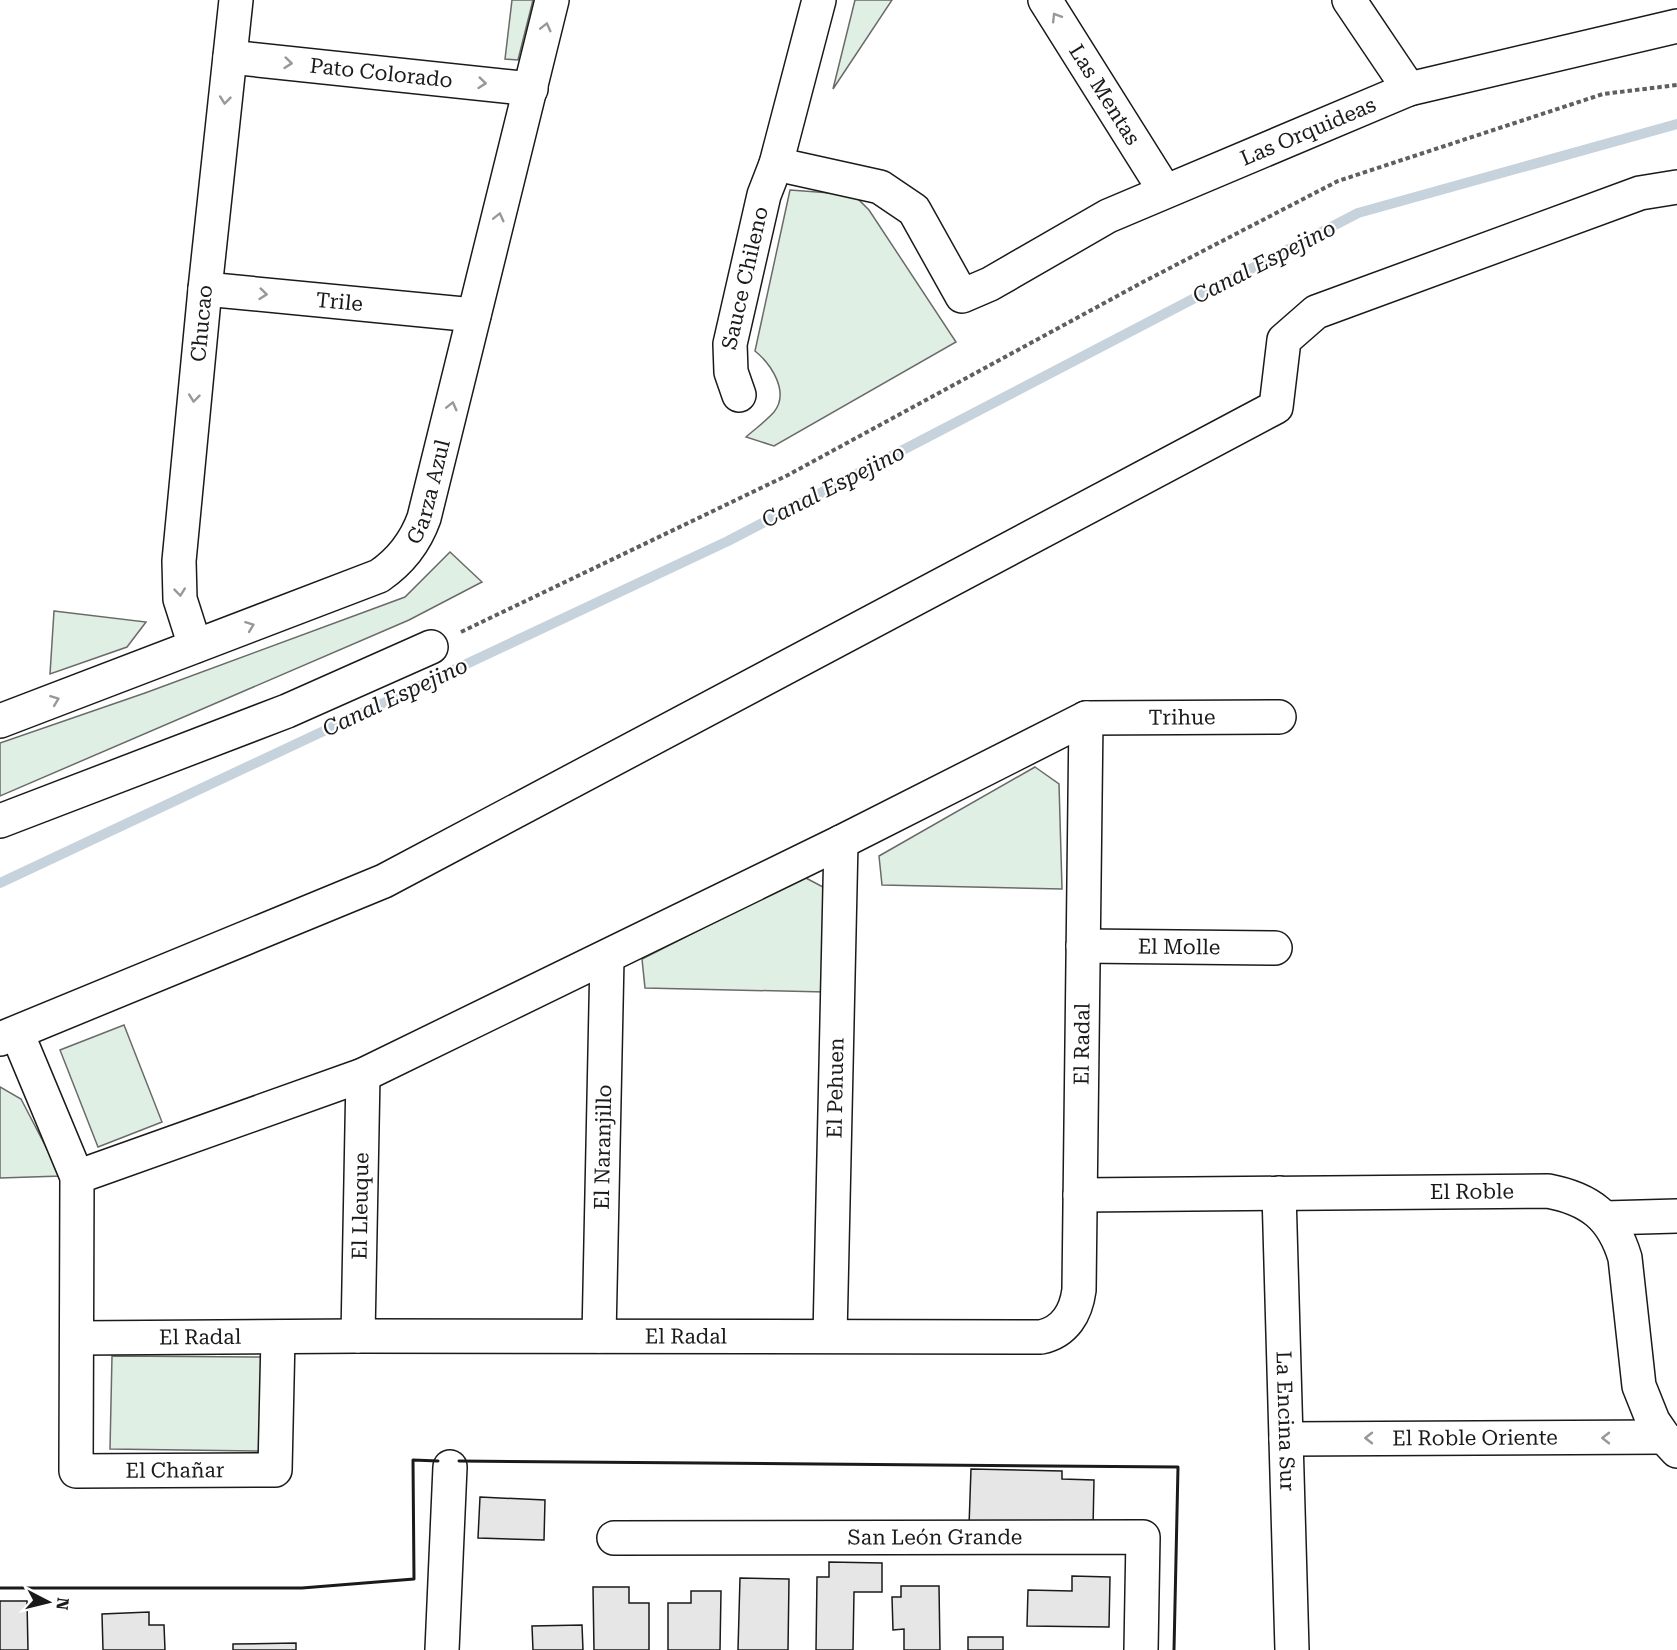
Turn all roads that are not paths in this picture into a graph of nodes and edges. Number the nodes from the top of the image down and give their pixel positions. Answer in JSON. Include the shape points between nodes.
{"nodes":[{"id":1,"x":236,"y":0,"type":"edge"},
{"id":2,"x":552,"y":0,"type":"edge"},
{"id":3,"x":819,"y":0,"type":"edge"},
{"id":4,"x":1045,"y":0,"type":"edge"},
{"id":5,"x":1349,"y":0,"type":"edge"},
{"id":6,"x":1677,"y":26,"type":"edge"},
{"id":7,"x":230,"y":57,"type":"junction"},
{"id":8,"x":531,"y":88,"type":"junction"},
{"id":9,"x":1409,"y":88,"type":"junction"},
{"id":10,"x":776,"y":164,"type":"junction"},
{"id":11,"x":1677,"y":187,"type":"edge"},
{"id":12,"x":1165,"y":191,"type":"junction"},
{"id":13,"x":205,"y":289,"type":"junction"},
{"id":14,"x":474,"y":315,"type":"junction"},
{"id":15,"x":739,"y":395,"type":"dead end"},
{"id":16,"x":195,"y":646,"type":"junction"},
{"id":17,"x":431,"y":647,"type":"road end"},
{"id":18,"x":1279,"y":717,"type":"dead end"},
{"id":19,"x":1086,"y":718,"type":"junction"},
{"id":20,"x":0,"y":721,"type":"edge"},
{"id":21,"x":0,"y":821,"type":"edge"},
{"id":22,"x":841,"y":842,"type":"junction"},
{"id":23,"x":1083,"y":946,"type":"junction"},
{"id":24,"x":1275,"y":948,"type":"dead end"},
{"id":25,"x":607,"y":958,"type":"junction"},
{"id":26,"x":8,"y":1036,"type":"edge"},
{"id":27,"x":363,"y":1075,"type":"junction"},
{"id":28,"x":77,"y":1178,"type":"junction"},
{"id":29,"x":1279,"y":1193,"type":"junction"},
{"id":30,"x":1080,"y":1195,"type":"junction"},
{"id":31,"x":1677,"y":1216,"type":"edge"},
{"id":32,"x":1605,"y":1218,"type":"junction"},
{"id":33,"x":358,"y":1336,"type":"junction"},
{"id":34,"x":599,"y":1336,"type":"junction"},
{"id":35,"x":830,"y":1336,"type":"junction"},
{"id":36,"x":278,"y":1337,"type":"junction"},
{"id":37,"x":77,"y":1338,"type":"junction"},
{"id":38,"x":1286,"y":1439,"type":"junction"},
{"id":39,"x":1671,"y":1444,"type":"edge"},
{"id":40,"x":450,"y":1467,"type":"dead end"},
{"id":41,"x":614,"y":1538,"type":"dead end"},
{"id":42,"x":442,"y":1650,"type":"edge"},
{"id":43,"x":1141,"y":1650,"type":"edge"},
{"id":44,"x":1292,"y":1650,"type":"edge"}],
"edges":[{"from":1,"to":7,"type":"street","name":"Chucao"},
{"from":8,"to":2,"type":"street","name":"Garza Azul","one_way":true},
{"from":3,"to":10,"type":"street","name":"Sauce Chileno"},
{"from":12,"to":4,"type":"street","name":"Las Mentas","one_way":true},
{"from":5,"to":9,"type":"street"},
{"from":6,"to":9,"type":"street","name":"Las Orquideas"},
{"from":7,"to":8,"type":"street","name":"Pato Colorado","one_way":true},
{"from":7,"to":13,"type":"street","name":"Chucao","one_way":true},
{"from":14,"to":8,"type":"street","name":"Garza Azul","one_way":true},
{"from":9,"to":12,"type":"street","name":"Las Orquideas"},
{"from":10,"to":12,"type":"street","name":"Las Orquideas","via":[[880,187],[914,210],[962,296],[1108,216]]},
{"from":10,"to":15,"type":"street","name":"Sauce Chileno","via":[[764,195],[730,344],[731,372]]},
{"from":11,"to":26,"type":"street","via":[[1640,193],[1316,312],[1284,340],[1276,407],[384,881]]},
{"from":13,"to":14,"type":"street","name":"Trile","one_way":true},
{"from":13,"to":16,"type":"street","name":"Chucao","one_way":true,"via":[[178,575],[180,599]]},
{"from":16,"to":14,"type":"street","name":"Garza Azul","one_way":true,"via":[[379,576],[405,553],[424,518]]},
{"from":20,"to":16,"type":"street","name":"Garza Azul","one_way":true},
{"from":17,"to":21,"type":"street","via":[[287,711]]},
{"from":18,"to":19,"type":"street","name":"Trihue"},
{"from":19,"to":22,"type":"street"},
{"from":19,"to":23,"type":"street","name":"El Radal"},
{"from":22,"to":25,"type":"street"},
{"from":22,"to":35,"type":"street","name":"El Pehuen"},
{"from":23,"to":24,"type":"street","name":"El Molle"},
{"from":23,"to":30,"type":"street","name":"El Radal"},
{"from":25,"to":27,"type":"street"},
{"from":25,"to":34,"type":"street","name":"El Naranjillo"},
{"from":26,"to":28,"type":"street"},
{"from":27,"to":28,"type":"street"},
{"from":27,"to":33,"type":"street","name":"El Lleuque"},
{"from":28,"to":37,"type":"street"},
{"from":29,"to":30,"type":"street","name":"El Roble"},
{"from":29,"to":32,"type":"street","name":"El Roble","via":[[1548,1191],[1579,1199]]},
{"from":29,"to":38,"type":"street","name":"La Encina Sur"},
{"from":30,"to":35,"type":"street","name":"El Radal","via":[[1078,1299],[1072,1315],[1056,1332],[1041,1337]]},
{"from":31,"to":32,"type":"street"},
{"from":32,"to":39,"type":"street","name":"El Roble","via":[[1624,1258],[1639,1386],[1649,1413]]},
{"from":33,"to":34,"type":"street","name":"El Radal"},
{"from":33,"to":36,"type":"street","name":"El Radal"},
{"from":34,"to":35,"type":"street","name":"El Radal"},
{"from":36,"to":37,"type":"street","name":"El Radal"},
{"from":36,"to":37,"type":"street","name":"El Chañar","via":[[275,1470],[76,1471]]},
{"from":39,"to":38,"type":"street","name":"El Roble Oriente","one_way":true},
{"from":38,"to":44,"type":"street","name":"La Encina Sur"},
{"from":40,"to":42,"type":"street"},
{"from":41,"to":43,"type":"street","name":"San León Grande","via":[[1143,1537]]}]}
